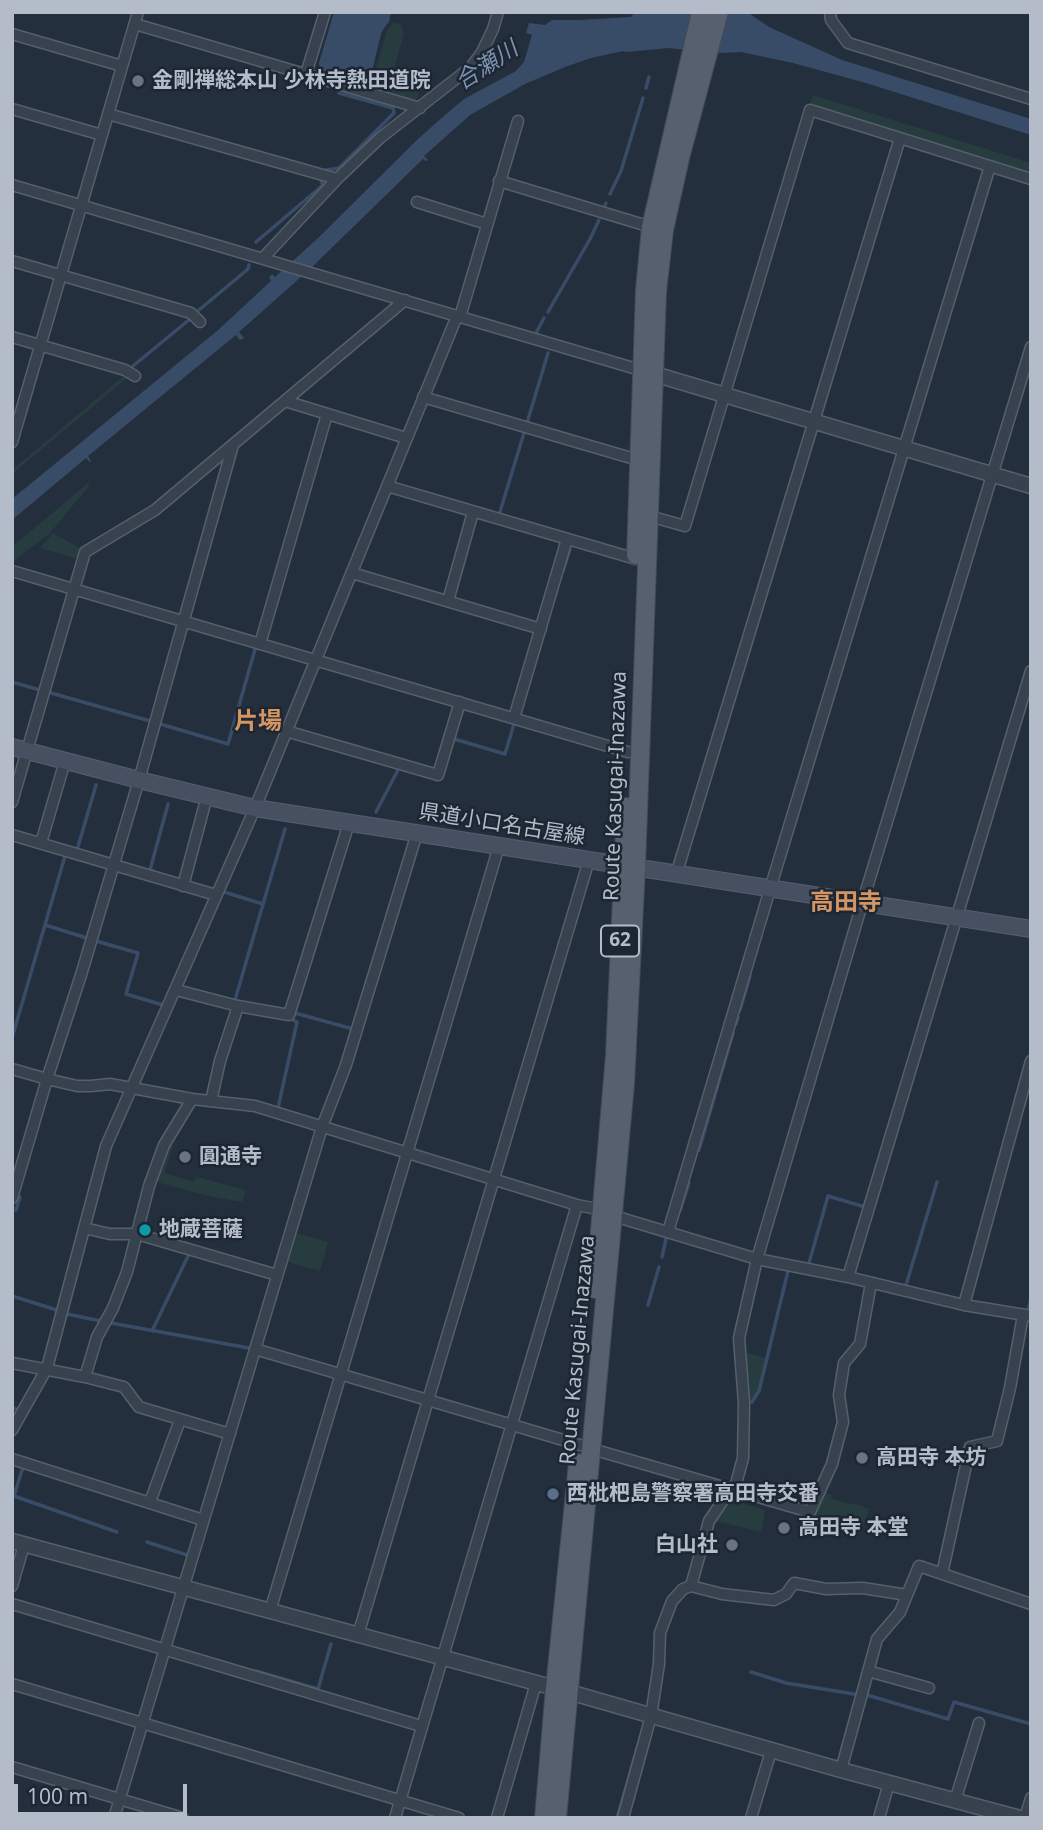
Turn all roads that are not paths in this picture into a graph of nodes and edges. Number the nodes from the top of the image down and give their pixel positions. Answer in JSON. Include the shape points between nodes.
{"nodes":[{"id":1,"x":325,"y":12,"type":"edge"},
{"id":2,"x":498,"y":12,"type":"edge"},
{"id":3,"x":701,"y":12,"type":"edge"},
{"id":4,"x":719,"y":12,"type":"edge"},
{"id":5,"x":830,"y":12,"type":"edge"},
{"id":6,"x":136,"y":18,"type":"edge"},
{"id":7,"x":12,"y":34,"type":"edge"},
{"id":8,"x":122,"y":66,"type":"junction"},
{"id":9,"x":696,"y":67,"type":"junction"},
{"id":10,"x":306,"y":74,"type":"junction"},
{"id":11,"x":1031,"y":99,"type":"edge"},
{"id":12,"x":420,"y":108,"type":"junction"},
{"id":13,"x":12,"y":109,"type":"edge"},
{"id":14,"x":108,"y":114,"type":"junction"},
{"id":15,"x":519,"y":121,"type":"dead end"},
{"id":16,"x":102,"y":135,"type":"junction"},
{"id":17,"x":900,"y":138,"type":"junction"},
{"id":18,"x":990,"y":166,"type":"junction"},
{"id":19,"x":1031,"y":178,"type":"edge"},
{"id":20,"x":337,"y":179,"type":"junction"},
{"id":21,"x":499,"y":181,"type":"junction"},
{"id":22,"x":12,"y":185,"type":"edge"},
{"id":23,"x":417,"y":202,"type":"dead end"},
{"id":24,"x":82,"y":205,"type":"junction"},
{"id":25,"x":487,"y":224,"type":"junction"},
{"id":26,"x":651,"y":227,"type":"junction"},
{"id":27,"x":268,"y":259,"type":"junction"},
{"id":28,"x":12,"y":261,"type":"edge"},
{"id":29,"x":61,"y":275,"type":"junction"},
{"id":30,"x":404,"y":300,"type":"junction"},
{"id":31,"x":458,"y":316,"type":"junction"},
{"id":32,"x":200,"y":322,"type":"dead end"},
{"id":33,"x":12,"y":337,"type":"edge"},
{"id":34,"x":40,"y":345,"type":"junction"},
{"id":35,"x":1031,"y":348,"type":"edge"},
{"id":36,"x":648,"y":372,"type":"junction"},
{"id":37,"x":1027,"y":375,"type":"edge"},
{"id":38,"x":135,"y":376,"type":"dead end"},
{"id":39,"x":723,"y":396,"type":"junction"},
{"id":40,"x":423,"y":397,"type":"junction"},
{"id":41,"x":285,"y":401,"type":"junction"},
{"id":42,"x":327,"y":414,"type":"junction"},
{"id":43,"x":16,"y":415,"type":"edge"},
{"id":44,"x":813,"y":423,"type":"junction"},
{"id":45,"x":406,"y":438,"type":"junction"},
{"id":46,"x":12,"y":442,"type":"edge"},
{"id":47,"x":233,"y":445,"type":"junction"},
{"id":48,"x":904,"y":450,"type":"junction"},
{"id":49,"x":638,"y":460,"type":"junction"},
{"id":50,"x":993,"y":475,"type":"junction"},
{"id":51,"x":387,"y":486,"type":"junction"},
{"id":52,"x":1031,"y":486,"type":"edge"},
{"id":53,"x":473,"y":512,"type":"junction"},
{"id":54,"x":649,"y":516,"type":"junction"},
{"id":55,"x":567,"y":539,"type":"junction"},
{"id":56,"x":636,"y":559,"type":"junction"},
{"id":57,"x":12,"y":571,"type":"edge"},
{"id":58,"x":352,"y":573,"type":"junction"},
{"id":59,"x":74,"y":589,"type":"junction"},
{"id":60,"x":448,"y":601,"type":"junction"},
{"id":61,"x":183,"y":621,"type":"junction"},
{"id":62,"x":541,"y":629,"type":"junction"},
{"id":63,"x":260,"y":644,"type":"junction"},
{"id":64,"x":316,"y":660,"type":"junction"},
{"id":65,"x":1031,"y":671,"type":"edge"},
{"id":66,"x":460,"y":702,"type":"junction"},
{"id":67,"x":514,"y":718,"type":"junction"},
{"id":68,"x":286,"y":731,"type":"junction"},
{"id":69,"x":20,"y":749,"type":"edge"},
{"id":70,"x":628,"y":752,"type":"junction"},
{"id":71,"x":65,"y":761,"type":"junction"},
{"id":72,"x":139,"y":780,"type":"junction"},
{"id":73,"x":206,"y":796,"type":"junction"},
{"id":74,"x":12,"y":802,"type":"edge"},
{"id":75,"x":255,"y":808,"type":"junction"},
{"id":76,"x":349,"y":823,"type":"junction"},
{"id":77,"x":417,"y":833,"type":"junction"},
{"id":78,"x":12,"y":835,"type":"edge"},
{"id":79,"x":41,"y":844,"type":"junction"},
{"id":80,"x":499,"y":846,"type":"junction"},
{"id":81,"x":589,"y":860,"type":"junction"},
{"id":82,"x":114,"y":865,"type":"junction"},
{"id":83,"x":630,"y":866,"type":"junction"},
{"id":84,"x":677,"y":875,"type":"junction"},
{"id":85,"x":183,"y":886,"type":"junction"},
{"id":86,"x":770,"y":889,"type":"junction"},
{"id":87,"x":216,"y":895,"type":"junction"},
{"id":88,"x":862,"y":904,"type":"junction"},
{"id":89,"x":956,"y":917,"type":"junction"},
{"id":90,"x":1031,"y":929,"type":"edge"},
{"id":91,"x":176,"y":990,"type":"junction"},
{"id":92,"x":237,"y":1006,"type":"junction"},
{"id":93,"x":1031,"y":1061,"type":"edge"},
{"id":94,"x":12,"y":1069,"type":"edge"},
{"id":95,"x":47,"y":1079,"type":"junction"},
{"id":96,"x":132,"y":1089,"type":"junction"},
{"id":97,"x":192,"y":1099,"type":"junction"},
{"id":98,"x":211,"y":1101,"type":"junction"},
{"id":99,"x":322,"y":1127,"type":"junction"},
{"id":100,"x":407,"y":1153,"type":"junction"},
{"id":101,"x":494,"y":1180,"type":"junction"},
{"id":102,"x":12,"y":1198,"type":"edge"},
{"id":103,"x":577,"y":1205,"type":"junction"},
{"id":104,"x":608,"y":1212,"type":"junction"},
{"id":105,"x":84,"y":1228,"type":"junction"},
{"id":106,"x":668,"y":1232,"type":"junction"},
{"id":107,"x":137,"y":1234,"type":"junction"},
{"id":108,"x":757,"y":1259,"type":"junction"},
{"id":109,"x":277,"y":1275,"type":"junction"},
{"id":110,"x":848,"y":1278,"type":"junction"},
{"id":111,"x":871,"y":1283,"type":"junction"},
{"id":112,"x":964,"y":1305,"type":"junction"},
{"id":113,"x":1027,"y":1315,"type":"edge"},
{"id":114,"x":255,"y":1349,"type":"junction"},
{"id":115,"x":12,"y":1363,"type":"edge"},
{"id":116,"x":47,"y":1368,"type":"junction"},
{"id":117,"x":341,"y":1374,"type":"junction"},
{"id":118,"x":85,"y":1377,"type":"junction"},
{"id":119,"x":428,"y":1399,"type":"junction"},
{"id":120,"x":180,"y":1420,"type":"junction"},
{"id":121,"x":512,"y":1424,"type":"junction"},
{"id":122,"x":12,"y":1430,"type":"edge"},
{"id":123,"x":230,"y":1434,"type":"junction"},
{"id":124,"x":586,"y":1447,"type":"junction"},
{"id":125,"x":12,"y":1459,"type":"edge"},
{"id":126,"x":732,"y":1490,"type":"junction"},
{"id":127,"x":150,"y":1502,"type":"junction"},
{"id":128,"x":204,"y":1520,"type":"junction"},
{"id":129,"x":18,"y":1543,"type":"edge"},
{"id":130,"x":942,"y":1574,"type":"junction"},
{"id":131,"x":12,"y":1586,"type":"edge"},
{"id":132,"x":691,"y":1586,"type":"junction"},
{"id":133,"x":183,"y":1587,"type":"junction"},
{"id":134,"x":907,"y":1595,"type":"junction"},
{"id":135,"x":12,"y":1604,"type":"edge"},
{"id":136,"x":1031,"y":1604,"type":"edge"},
{"id":137,"x":270,"y":1611,"type":"junction"},
{"id":138,"x":358,"y":1635,"type":"junction"},
{"id":139,"x":164,"y":1649,"type":"junction"},
{"id":140,"x":441,"y":1658,"type":"junction"},
{"id":141,"x":868,"y":1671,"type":"junction"},
{"id":142,"x":536,"y":1683,"type":"junction"},
{"id":143,"x":12,"y":1684,"type":"edge"},
{"id":144,"x":929,"y":1688,"type":"dead end"},
{"id":145,"x":562,"y":1690,"type":"junction"},
{"id":146,"x":651,"y":1716,"type":"junction"},
{"id":147,"x":142,"y":1723,"type":"junction"},
{"id":148,"x":979,"y":1723,"type":"dead end"},
{"id":149,"x":421,"y":1726,"type":"junction"},
{"id":150,"x":771,"y":1751,"type":"junction"},
{"id":151,"x":12,"y":1767,"type":"edge"},
{"id":152,"x":841,"y":1770,"type":"junction"},
{"id":153,"x":890,"y":1783,"type":"junction"},
{"id":154,"x":1031,"y":1798,"type":"edge"},
{"id":155,"x":120,"y":1799,"type":"junction"},
{"id":156,"x":400,"y":1800,"type":"junction"},
{"id":157,"x":955,"y":1801,"type":"junction"},
{"id":158,"x":980,"y":1813,"type":"edge"},
{"id":159,"x":114,"y":1818,"type":"edge"},
{"id":160,"x":183,"y":1818,"type":"edge"},
{"id":161,"x":395,"y":1818,"type":"edge"},
{"id":162,"x":459,"y":1818,"type":"edge"},
{"id":163,"x":497,"y":1818,"type":"edge"},
{"id":164,"x":544,"y":1818,"type":"edge"},
{"id":165,"x":557,"y":1818,"type":"edge"},
{"id":166,"x":623,"y":1818,"type":"edge"},
{"id":167,"x":751,"y":1818,"type":"edge"},
{"id":168,"x":879,"y":1818,"type":"edge"},
{"id":169,"x":1022,"y":1818,"type":"edge"}],
"edges":[{"from":1,"to":10,"type":"street"},
{"from":2,"to":12,"type":"street","via":[[471,67]]},
{"from":3,"to":9,"type":"main road","name":"Route Kasugai-Inazawa","number":"62"},
{"from":4,"to":9,"type":"main road","name":"Route Kasugai-Inazawa","number":"62"},
{"from":5,"to":11,"type":"street","via":[[848,43]]},
{"from":6,"to":8,"type":"street"},
{"from":6,"to":10,"type":"street"},
{"from":7,"to":8,"type":"street"},
{"from":8,"to":14,"type":"street"},
{"from":9,"to":26,"type":"main road","name":"Route Kasugai-Inazawa","number":"62"},
{"from":9,"to":36,"type":"main road","name":"Route Kasugai-Inazawa","number":"62","via":[[664,230]]},
{"from":10,"to":12,"type":"street"},
{"from":12,"to":20,"type":"street"},
{"from":13,"to":16,"type":"street"},
{"from":14,"to":16,"type":"street"},
{"from":14,"to":20,"type":"street"},
{"from":15,"to":21,"type":"street"},
{"from":16,"to":24,"type":"street"},
{"from":17,"to":18,"type":"street"},
{"from":17,"to":39,"type":"street","via":[[810,110]]},
{"from":17,"to":44,"type":"street"},
{"from":18,"to":19,"type":"street"},
{"from":18,"to":48,"type":"street"},
{"from":20,"to":27,"type":"street"},
{"from":21,"to":25,"type":"street"},
{"from":21,"to":26,"type":"street"},
{"from":22,"to":24,"type":"street"},
{"from":23,"to":25,"type":"street"},
{"from":24,"to":27,"type":"street"},
{"from":24,"to":29,"type":"street"},
{"from":25,"to":31,"type":"street"},
{"from":26,"to":36,"type":"main road","name":"Route Kasugai-Inazawa","number":"62","via":[[645,290]]},
{"from":27,"to":30,"type":"street"},
{"from":28,"to":29,"type":"street"},
{"from":29,"to":32,"type":"street","via":[[191,313]]},
{"from":29,"to":34,"type":"street"},
{"from":30,"to":31,"type":"street"},
{"from":30,"to":41,"type":"street"},
{"from":31,"to":36,"type":"street"},
{"from":31,"to":40,"type":"street"},
{"from":33,"to":34,"type":"street"},
{"from":34,"to":38,"type":"street"},
{"from":34,"to":43,"type":"street"},
{"from":35,"to":37,"type":"street"},
{"from":36,"to":39,"type":"street"},
{"from":36,"to":49,"type":"main road","name":"Route Kasugai-Inazawa","number":"62"},
{"from":36,"to":54,"type":"main road","name":"Route Kasugai-Inazawa","number":"62"},
{"from":37,"to":50,"type":"street"},
{"from":39,"to":44,"type":"street"},
{"from":39,"to":54,"type":"street","via":[[684,526]]},
{"from":40,"to":45,"type":"street"},
{"from":40,"to":49,"type":"street"},
{"from":41,"to":42,"type":"street"},
{"from":41,"to":47,"type":"street"},
{"from":42,"to":45,"type":"street"},
{"from":42,"to":63,"type":"street"},
{"from":43,"to":46,"type":"street"},
{"from":44,"to":48,"type":"street"},
{"from":44,"to":84,"type":"street"},
{"from":45,"to":51,"type":"street"},
{"from":47,"to":59,"type":"street","via":[[155,510],[85,552]]},
{"from":47,"to":61,"type":"street"},
{"from":48,"to":50,"type":"street"},
{"from":48,"to":86,"type":"street"},
{"from":49,"to":56,"type":"main road","name":"Route Kasugai-Inazawa","number":"62"},
{"from":50,"to":52,"type":"street"},
{"from":50,"to":88,"type":"street"},
{"from":51,"to":53,"type":"street"},
{"from":51,"to":58,"type":"street"},
{"from":53,"to":55,"type":"street"},
{"from":53,"to":60,"type":"street"},
{"from":54,"to":83,"type":"main road","name":"Route Kasugai-Inazawa","number":"62"},
{"from":55,"to":56,"type":"street"},
{"from":55,"to":62,"type":"street"},
{"from":56,"to":70,"type":"main road","name":"Route Kasugai-Inazawa","number":"62"},
{"from":57,"to":59,"type":"street"},
{"from":58,"to":60,"type":"street"},
{"from":58,"to":64,"type":"street"},
{"from":59,"to":61,"type":"street"},
{"from":59,"to":69,"type":"street"},
{"from":60,"to":62,"type":"street"},
{"from":61,"to":63,"type":"street"},
{"from":61,"to":72,"type":"street"},
{"from":62,"to":67,"type":"street"},
{"from":63,"to":64,"type":"street"},
{"from":64,"to":66,"type":"street"},
{"from":64,"to":68,"type":"street"},
{"from":65,"to":89,"type":"street"},
{"from":66,"to":67,"type":"street"},
{"from":66,"to":68,"type":"street","via":[[438,775]]},
{"from":67,"to":70,"type":"street"},
{"from":68,"to":75,"type":"street"},
{"from":69,"to":71,"type":"main road","name":"県道小口名古屋線"},
{"from":69,"to":74,"type":"street"},
{"from":70,"to":83,"type":"main road","name":"Route Kasugai-Inazawa","number":"62"},
{"from":71,"to":72,"type":"main road","name":"県道小口名古屋線"},
{"from":71,"to":79,"type":"street"},
{"from":72,"to":73,"type":"main road","name":"県道小口名古屋線"},
{"from":72,"to":82,"type":"street"},
{"from":73,"to":75,"type":"main road","name":"県道小口名古屋線"},
{"from":73,"to":85,"type":"street"},
{"from":75,"to":76,"type":"main road","name":"県道小口名古屋線"},
{"from":75,"to":87,"type":"street"},
{"from":76,"to":77,"type":"main road","name":"県道小口名古屋線"},
{"from":76,"to":92,"type":"street","via":[[289,1015]]},
{"from":77,"to":80,"type":"main road","name":"県道小口名古屋線"},
{"from":77,"to":99,"type":"street","via":[[346,1065]]},
{"from":78,"to":79,"type":"street"},
{"from":79,"to":82,"type":"street"},
{"from":80,"to":81,"type":"main road","name":"県道小口名古屋線"},
{"from":80,"to":100,"type":"street"},
{"from":81,"to":83,"type":"main road","name":"県道小口名古屋線"},
{"from":81,"to":101,"type":"street"},
{"from":82,"to":85,"type":"street"},
{"from":82,"to":95,"type":"street"},
{"from":83,"to":84,"type":"main road","name":"県道小口名古屋線"},
{"from":83,"to":104,"type":"main road","name":"Route Kasugai-Inazawa","number":"62","via":[[625,1084]]},
{"from":84,"to":86,"type":"main road","name":"県道小口名古屋線"},
{"from":85,"to":87,"type":"street"},
{"from":86,"to":88,"type":"main road","name":"県道小口名古屋線"},
{"from":86,"to":106,"type":"street"},
{"from":87,"to":91,"type":"street"},
{"from":88,"to":89,"type":"main road","name":"県道小口名古屋線"},
{"from":88,"to":108,"type":"street"},
{"from":89,"to":90,"type":"main road","name":"県道小口名古屋線"},
{"from":89,"to":110,"type":"street"},
{"from":91,"to":92,"type":"street"},
{"from":91,"to":96,"type":"street"},
{"from":92,"to":98,"type":"street"},
{"from":93,"to":112,"type":"street"},
{"from":94,"to":95,"type":"street"},
{"from":95,"to":96,"type":"street"},
{"from":95,"to":102,"type":"street"},
{"from":96,"to":97,"type":"street"},
{"from":96,"to":105,"type":"street","via":[[106,1146]]},
{"from":97,"to":98,"type":"street"},
{"from":97,"to":107,"type":"street","via":[[164,1145]]},
{"from":98,"to":99,"type":"street","via":[[255,1107]]},
{"from":99,"to":100,"type":"street"},
{"from":99,"to":109,"type":"street"},
{"from":100,"to":101,"type":"street"},
{"from":100,"to":117,"type":"street"},
{"from":101,"to":103,"type":"street"},
{"from":101,"to":119,"type":"street"},
{"from":103,"to":104,"type":"street"},
{"from":103,"to":121,"type":"street"},
{"from":104,"to":106,"type":"street"},
{"from":104,"to":124,"type":"main road","name":"Route Kasugai-Inazawa","number":"62"},
{"from":105,"to":107,"type":"street"},
{"from":105,"to":116,"type":"street"},
{"from":106,"to":108,"type":"street"},
{"from":107,"to":109,"type":"street"},
{"from":107,"to":118,"type":"street","via":[[127,1272],[97,1337]]},
{"from":108,"to":110,"type":"street"},
{"from":108,"to":126,"type":"street","via":[[739,1338],[743,1458]]},
{"from":109,"to":114,"type":"street"},
{"from":110,"to":111,"type":"street"},
{"from":111,"to":112,"type":"street"},
{"from":111,"to":126,"type":"street","via":[[860,1344],[844,1363],[839,1395],[844,1422],[832,1464],[810,1512]]},
{"from":112,"to":113,"type":"street"},
{"from":113,"to":130,"type":"street","via":[[997,1441],[970,1447]]},
{"from":114,"to":117,"type":"street"},
{"from":114,"to":123,"type":"street"},
{"from":115,"to":116,"type":"street"},
{"from":116,"to":118,"type":"street"},
{"from":116,"to":122,"type":"street"},
{"from":117,"to":119,"type":"street"},
{"from":117,"to":137,"type":"street"},
{"from":118,"to":120,"type":"street","via":[[124,1387],[139,1407]]},
{"from":119,"to":121,"type":"street"},
{"from":119,"to":138,"type":"street"},
{"from":120,"to":123,"type":"street"},
{"from":120,"to":127,"type":"street"},
{"from":121,"to":124,"type":"street"},
{"from":121,"to":140,"type":"street"},
{"from":123,"to":128,"type":"street"},
{"from":124,"to":126,"type":"street"},
{"from":124,"to":145,"type":"main road","name":"Route Kasugai-Inazawa","number":"62"},
{"from":125,"to":127,"type":"street"},
{"from":126,"to":132,"type":"street","via":[[709,1521]]},
{"from":127,"to":128,"type":"street"},
{"from":128,"to":133,"type":"street"},
{"from":129,"to":131,"type":"street"},
{"from":129,"to":133,"type":"street"},
{"from":130,"to":134,"type":"street","via":[[919,1566]]},
{"from":130,"to":136,"type":"street"},
{"from":132,"to":134,"type":"street","via":[[774,1600],[794,1583]]},
{"from":132,"to":146,"type":"street","via":[[672,1601],[660,1633]]},
{"from":133,"to":137,"type":"street"},
{"from":133,"to":139,"type":"street"},
{"from":134,"to":141,"type":"street","via":[[900,1612],[877,1639]]},
{"from":135,"to":139,"type":"street"},
{"from":137,"to":138,"type":"street"},
{"from":138,"to":140,"type":"street"},
{"from":139,"to":147,"type":"street"},
{"from":139,"to":149,"type":"street"},
{"from":140,"to":142,"type":"street"},
{"from":140,"to":149,"type":"street"},
{"from":141,"to":144,"type":"street"},
{"from":141,"to":152,"type":"street"},
{"from":142,"to":145,"type":"street"},
{"from":142,"to":163,"type":"street"},
{"from":143,"to":147,"type":"street"},
{"from":145,"to":146,"type":"street"},
{"from":145,"to":164,"type":"main road","name":"Route Kasugai-Inazawa","number":"62"},
{"from":145,"to":165,"type":"main road","name":"Route Kasugai-Inazawa","number":"62"},
{"from":146,"to":150,"type":"street"},
{"from":146,"to":166,"type":"street"},
{"from":147,"to":155,"type":"street"},
{"from":147,"to":156,"type":"street"},
{"from":148,"to":157,"type":"street"},
{"from":149,"to":156,"type":"street"},
{"from":150,"to":152,"type":"street"},
{"from":150,"to":167,"type":"street"},
{"from":151,"to":155,"type":"street"},
{"from":152,"to":153,"type":"street"},
{"from":153,"to":157,"type":"street"},
{"from":153,"to":168,"type":"street"},
{"from":154,"to":169,"type":"street"},
{"from":155,"to":159,"type":"street"},
{"from":155,"to":160,"type":"street"},
{"from":156,"to":161,"type":"street"},
{"from":156,"to":162,"type":"street"},
{"from":157,"to":158,"type":"street"},
{"from":158,"to":169,"type":"street"}]}
